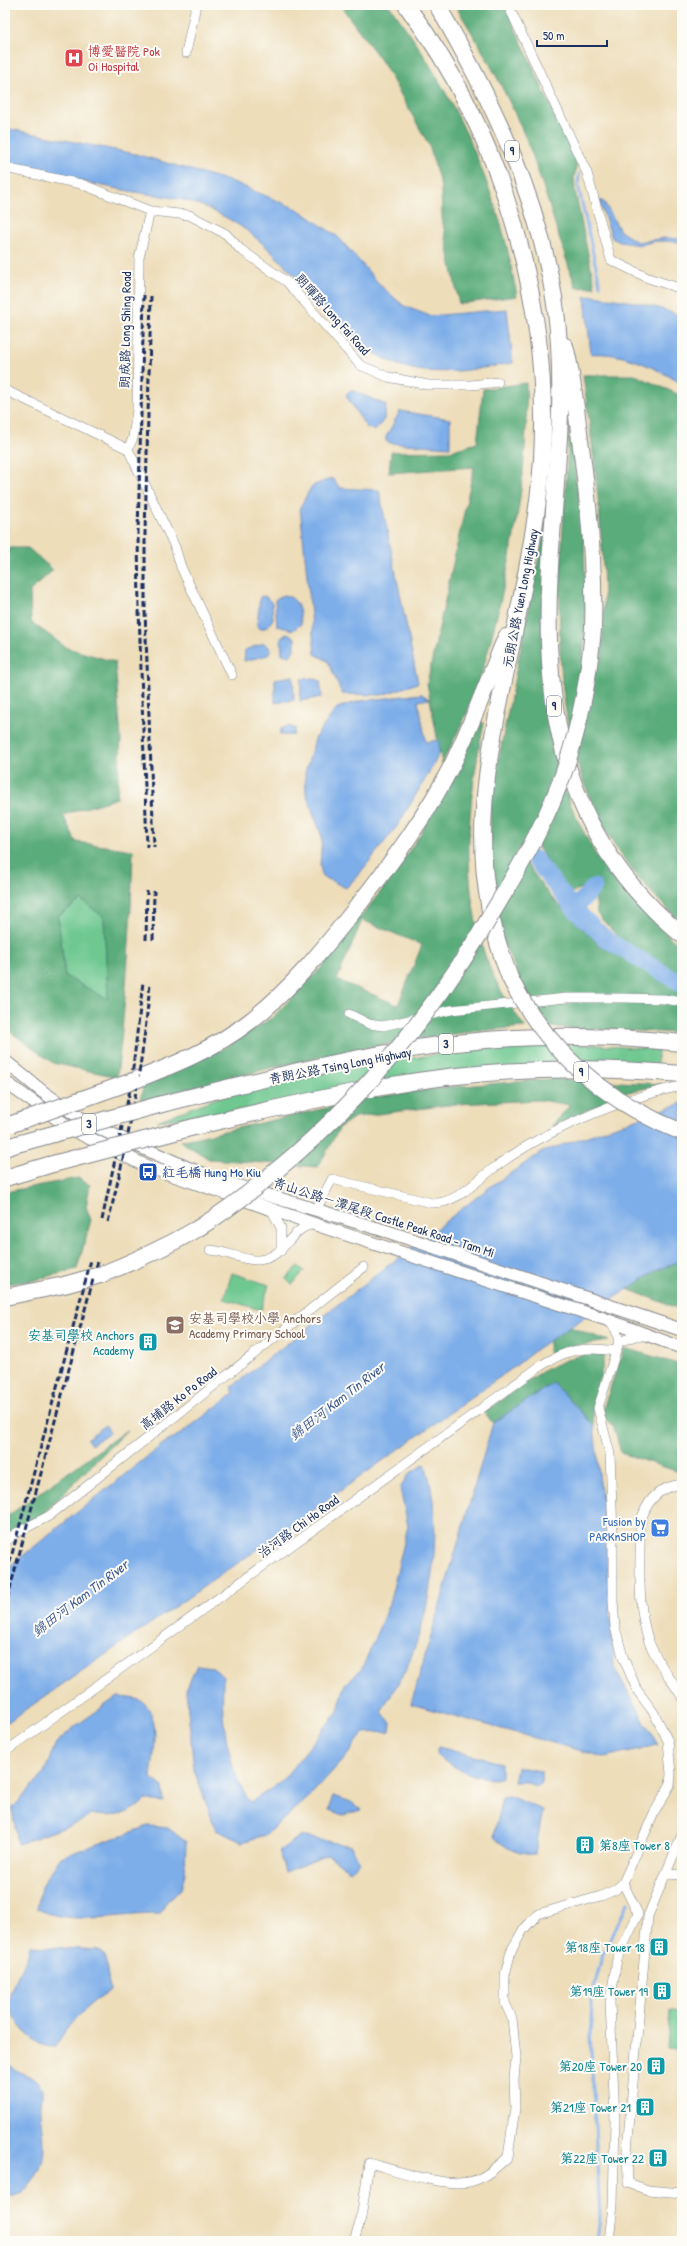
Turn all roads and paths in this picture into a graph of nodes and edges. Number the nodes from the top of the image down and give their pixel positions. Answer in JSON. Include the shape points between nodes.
{"nodes":[{"id":1,"x":196,"y":5,"type":"edge"},
{"id":2,"x":406,"y":5,"type":"edge"},
{"id":3,"x":437,"y":5,"type":"edge"},
{"id":4,"x":508,"y":5,"type":"edge"},
{"id":5,"x":186,"y":53,"type":"dead end"},
{"id":6,"x":5,"y":168,"type":"edge"},
{"id":7,"x":150,"y":211,"type":"junction"},
{"id":8,"x":682,"y":289,"type":"edge"},
{"id":9,"x":556,"y":310,"type":"junction"},
{"id":10,"x":498,"y":382,"type":"dead end"},
{"id":11,"x":5,"y":390,"type":"edge"},
{"id":12,"x":128,"y":449,"type":"junction"},
{"id":13,"x":521,"y":602,"type":"junction"},
{"id":14,"x":232,"y":675,"type":"dead end"},
{"id":15,"x":682,"y":935,"type":"edge"},
{"id":16,"x":682,"y":1002,"type":"edge"},
{"id":17,"x":349,"y":1014,"type":"dead end"},
{"id":18,"x":682,"y":1043,"type":"edge"},
{"id":19,"x":5,"y":1061,"type":"edge"},
{"id":20,"x":682,"y":1074,"type":"edge"},
{"id":21,"x":682,"y":1079,"type":"edge"},
{"id":22,"x":5,"y":1082,"type":"edge"},
{"id":23,"x":682,"y":1086,"type":"edge"},
{"id":24,"x":657,"y":1091,"type":"junction"},
{"id":25,"x":5,"y":1126,"type":"edge"},
{"id":26,"x":682,"y":1132,"type":"edge"},
{"id":27,"x":11,"y":1146,"type":"edge"},
{"id":28,"x":5,"y":1178,"type":"edge"},
{"id":29,"x":271,"y":1209,"type":"junction"},
{"id":30,"x":316,"y":1210,"type":"junction"},
{"id":31,"x":314,"y":1224,"type":"junction"},
{"id":32,"x":210,"y":1250,"type":"dead end"},
{"id":33,"x":281,"y":1251,"type":"junction"},
{"id":34,"x":364,"y":1267,"type":"dead end"},
{"id":35,"x":5,"y":1297,"type":"edge"},
{"id":36,"x":607,"y":1320,"type":"junction"},
{"id":37,"x":682,"y":1330,"type":"edge"},
{"id":38,"x":652,"y":1337,"type":"junction"},
{"id":39,"x":617,"y":1346,"type":"junction"},
{"id":40,"x":682,"y":1348,"type":"edge"},
{"id":41,"x":682,"y":1484,"type":"edge"},
{"id":42,"x":5,"y":1542,"type":"edge"},
{"id":43,"x":682,"y":1697,"type":"edge"},
{"id":44,"x":5,"y":1752,"type":"edge"},
{"id":45,"x":682,"y":1835,"type":"edge"},
{"id":46,"x":667,"y":1874,"type":"junction"},
{"id":47,"x":682,"y":1875,"type":"edge"},
{"id":48,"x":625,"y":1885,"type":"junction"},
{"id":49,"x":682,"y":2193,"type":"edge"},
{"id":50,"x":354,"y":2241,"type":"edge"},
{"id":51,"x":609,"y":2241,"type":"edge"}],
"edges":[{"from":1,"to":5,"type":"street"},
{"from":2,"to":13,"type":"highway","name":"元朗公路 Yuen Long Highway","number":"9","via":[[447,70],[487,150],[513,219],[527,277],[539,358],[542,457],[537,507]]},
{"from":3,"to":9,"type":"highway","name":"元朗公路 Yuen Long Highway","number":"9","via":[[487,95],[505,134],[535,220]]},
{"from":4,"to":8,"type":"street","via":[[587,173],[611,260],[648,278]]},
{"from":6,"to":7,"type":"street","name":"朗暉路 Long Fai Road","via":[[80,184]]},
{"from":7,"to":10,"type":"street","name":"朗暉路 Long Fai Road","via":[[189,215],[226,234],[240,249],[287,282],[360,366],[388,377],[428,385]]},
{"from":7,"to":12,"type":"street","name":"朗成路 Long Shing Road","via":[[139,258],[137,410],[133,438]]},
{"from":9,"to":15,"type":"highway","name":"元朗公路 Yuen Long Highway","number":"9","via":[[559,414],[549,656],[560,739],[567,768],[581,804],[604,847],[643,900]]},
{"from":9,"to":35,"type":"highway","bridge":true,"via":[[568,356],[588,498],[594,572],[593,629],[591,661],[579,720],[565,768],[548,811],[525,856],[489,919],[426,1013],[383,1067],[334,1120],[250,1192],[213,1219],[173,1243],[100,1275]]},
{"from":11,"to":12,"type":"street"},
{"from":12,"to":14,"type":"street"},
{"from":13,"to":25,"type":"highway","bridge":true,"via":[[477,710],[438,790],[404,844],[333,938],[285,991],[248,1023],[207,1050],[133,1081]]},
{"from":13,"to":26,"type":"highway","name":"元朗公路 Yuen Long Highway","number":"9","bridge":true,"via":[[490,753],[482,838],[483,873],[500,954],[510,978],[536,1022],[578,1070],[631,1108]]},
{"from":16,"to":17,"type":"street","via":[[624,998],[559,999],[451,1010],[378,1026],[363,1022]]},
{"from":18,"to":27,"type":"highway","name":"青朗公路 Tsing Long Highway","number":"3","bridge":true,"via":[[564,1037],[446,1044],[341,1063],[162,1104]]},
{"from":19,"to":30,"type":"main road","name":"青山公路－潭尾段 Castle Peak Road – Tam Mi","via":[[59,1103],[107,1132],[221,1180]]},
{"from":20,"to":28,"type":"highway","number":"3","bridge":true,"via":[[558,1070],[468,1075],[387,1086],[194,1127]]},
{"from":21,"to":24,"type":"street"},
{"from":22,"to":29,"type":"main road","name":"青山公路－潭尾段 Castle Peak Road – Tam Mi","via":[[90,1140],[146,1166]]},
{"from":23,"to":24,"type":"street"},
{"from":24,"to":30,"type":"street","via":[[626,1101],[548,1136],[500,1163],[447,1202],[432,1203],[332,1179]]},
{"from":29,"to":31,"type":"main road","name":"青山公路－潭尾段 Castle Peak Road – Tam Mi"},
{"from":29,"to":33,"type":"street","via":[[281,1228]]},
{"from":30,"to":37,"type":"main road","name":"青山公路－潭尾段 Castle Peak Road – Tam Mi"},
{"from":31,"to":33,"type":"street","via":[[299,1230]]},
{"from":31,"to":36,"type":"main road","name":"青山公路－潭尾段 Castle Peak Road – Tam Mi"},
{"from":32,"to":33,"type":"street","via":[[258,1260]]},
{"from":34,"to":42,"type":"street","name":"高埔路 Ko Po Road","via":[[49,1516],[16,1533]]},
{"from":36,"to":38,"type":"main road","name":"青山公路－潭尾段 Castle Peak Road – Tam Mi"},
{"from":36,"to":39,"type":"street","via":[[616,1330]]},
{"from":38,"to":39,"type":"street","via":[[635,1336]]},
{"from":38,"to":40,"type":"main road","name":"青山公路－潭尾段 Castle Peak Road – Tam Mi"},
{"from":39,"to":44,"type":"street","name":"治河路 Chi Ho Road","via":[[573,1350],[539,1367]]},
{"from":39,"to":48,"type":"street","via":[[598,1408],[610,1454],[615,1627],[623,1657],[637,1690],[654,1713],[668,1741],[671,1774],[670,1785],[654,1813]]},
{"from":41,"to":43,"type":"street","via":[[663,1489],[654,1496],[642,1514],[640,1525],[641,1600],[645,1628],[655,1655]]},
{"from":45,"to":46,"type":"street"},
{"from":46,"to":47,"type":"street"},
{"from":46,"to":49,"type":"street","via":[[648,1916],[627,2150],[628,2183],[648,2190]]},
{"from":48,"to":50,"type":"street","via":[[601,1896],[538,1914],[523,1930],[511,1951],[504,1975],[505,2003],[512,2018],[516,2057],[515,2108],[508,2157],[488,2173],[470,2182],[454,2183],[369,2163],[361,2218]]},
{"from":48,"to":51,"type":"street","via":[[638,1916],[617,1959],[610,2002],[615,2120],[613,2205]]}]}
